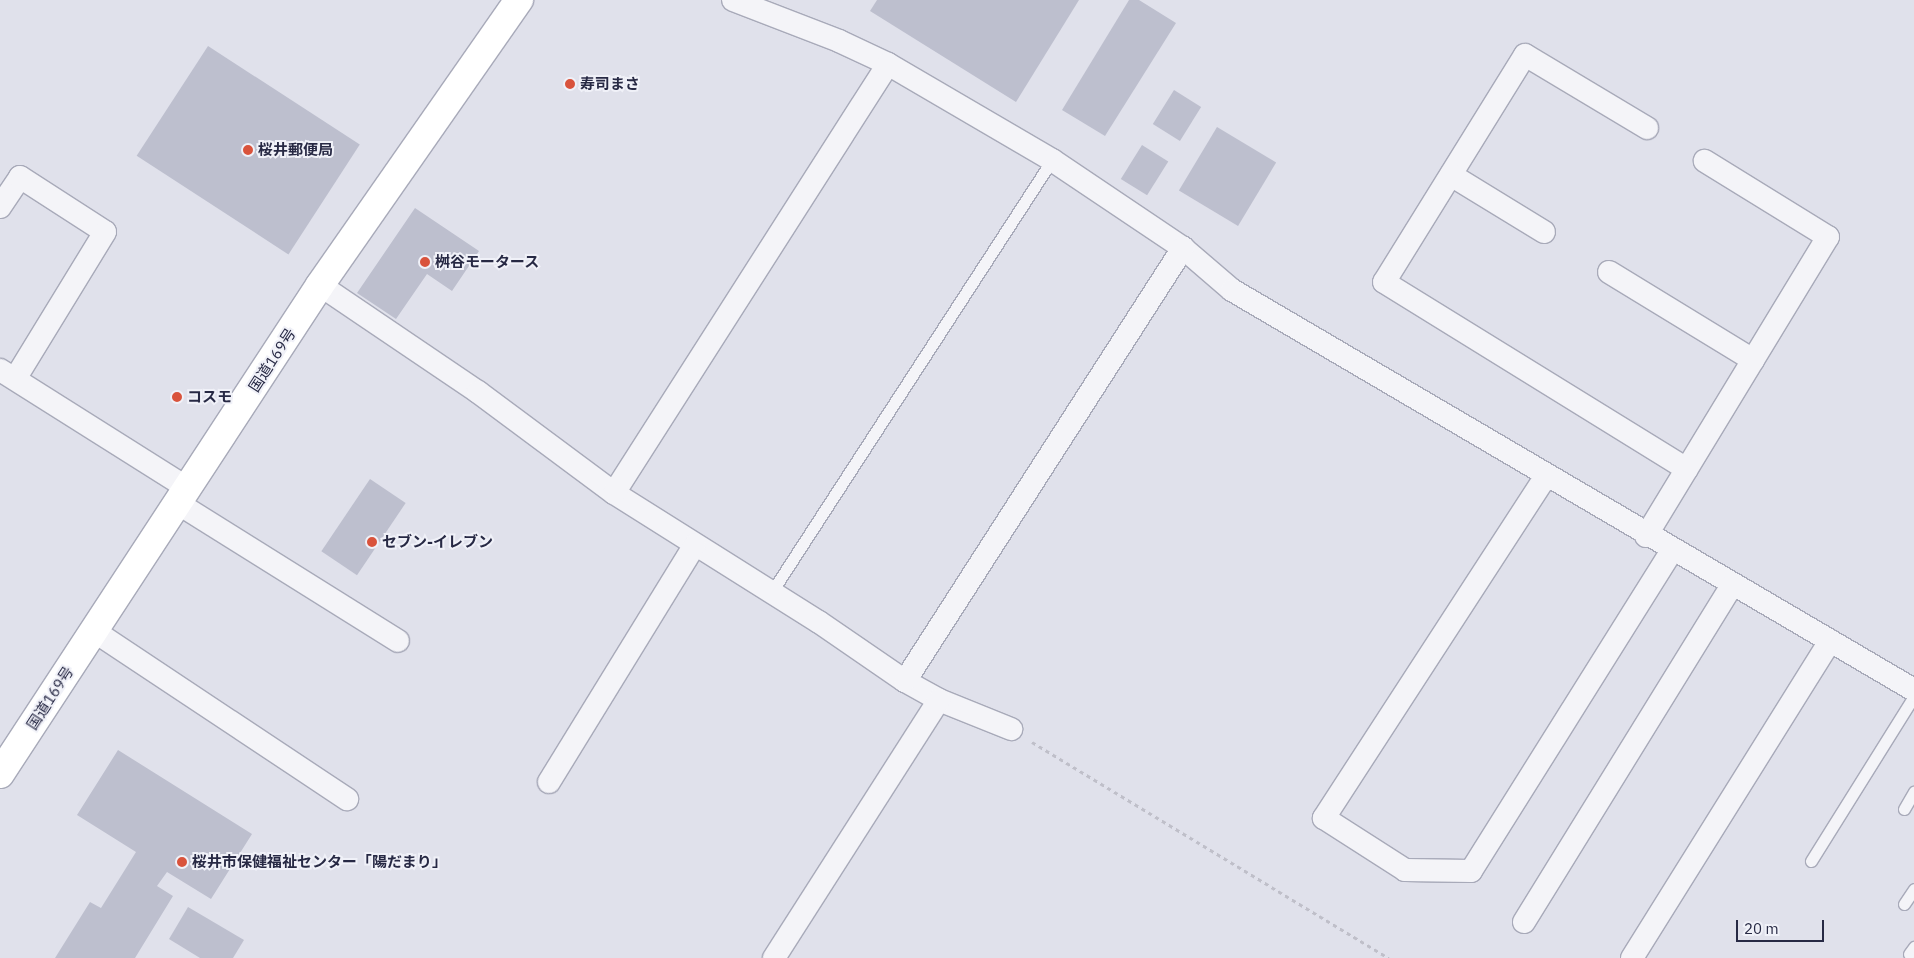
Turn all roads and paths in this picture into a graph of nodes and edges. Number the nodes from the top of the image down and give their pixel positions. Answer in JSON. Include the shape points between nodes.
{"nodes":[{"id":1,"x":519,"y":0,"type":"edge"},
{"id":2,"x":733,"y":0,"type":"edge"},
{"id":3,"x":888,"y":64,"type":"junction"},
{"id":4,"x":1647,"y":128,"type":"dead end"},
{"id":5,"x":1052,"y":160,"type":"junction"},
{"id":6,"x":1706,"y":161,"type":"dead end"},
{"id":7,"x":1451,"y":175,"type":"junction"},
{"id":8,"x":0,"y":207,"type":"edge"},
{"id":9,"x":1544,"y":232,"type":"dead end"},
{"id":10,"x":1183,"y":248,"type":"junction"},
{"id":11,"x":1609,"y":272,"type":"dead end"},
{"id":12,"x":320,"y":285,"type":"junction"},
{"id":13,"x":1753,"y":360,"type":"junction"},
{"id":14,"x":7,"y":375,"type":"edge"},
{"id":15,"x":1687,"y":468,"type":"junction"},
{"id":16,"x":1546,"y":476,"type":"junction"},
{"id":17,"x":614,"y":492,"type":"junction"},
{"id":18,"x":184,"y":496,"type":"junction"},
{"id":19,"x":1646,"y":536,"type":"junction"},
{"id":20,"x":696,"y":546,"type":"junction"},
{"id":21,"x":1672,"y":550,"type":"junction"},
{"id":22,"x":1733,"y":584,"type":"junction"},
{"id":23,"x":771,"y":593,"type":"junction"},
{"id":24,"x":94,"y":630,"type":"junction"},
{"id":25,"x":398,"y":641,"type":"dead end"},
{"id":26,"x":1830,"y":641,"type":"junction"},
{"id":27,"x":905,"y":681,"type":"junction"},
{"id":28,"x":1914,"y":690,"type":"edge"},
{"id":29,"x":1914,"y":696,"type":"edge"},
{"id":30,"x":939,"y":700,"type":"junction"},
{"id":31,"x":1010,"y":729,"type":"joint"},
{"id":32,"x":0,"y":774,"type":"edge"},
{"id":33,"x":549,"y":782,"type":"dead end"},
{"id":34,"x":1914,"y":792,"type":"edge"},
{"id":35,"x":347,"y":799,"type":"dead end"},
{"id":36,"x":1904,"y":809,"type":"dead end"},
{"id":37,"x":1811,"y":861,"type":"dead end"},
{"id":38,"x":1914,"y":889,"type":"edge"},
{"id":39,"x":1904,"y":904,"type":"dead end"},
{"id":40,"x":1524,"y":922,"type":"dead end"},
{"id":41,"x":774,"y":958,"type":"edge"},
{"id":42,"x":1389,"y":958,"type":"edge"},
{"id":43,"x":1632,"y":958,"type":"edge"}],
"edges":[{"from":1,"to":12,"type":"highway","name":"国道169号"},
{"from":2,"to":3,"type":"street","via":[[839,40]]},
{"from":3,"to":5,"type":"street"},
{"from":3,"to":17,"type":"street"},
{"from":4,"to":7,"type":"street","via":[[1525,55]]},
{"from":5,"to":10,"type":"street"},
{"from":5,"to":23,"type":"lane"},
{"from":6,"to":13,"type":"street","via":[[1828,237]]},
{"from":7,"to":9,"type":"street"},
{"from":7,"to":15,"type":"street","via":[[1384,282]]},
{"from":8,"to":14,"type":"street","via":[[20,178],[105,232]]},
{"from":10,"to":16,"type":"street","via":[[1232,290]]},
{"from":10,"to":27,"type":"street"},
{"from":11,"to":13,"type":"street"},
{"from":12,"to":17,"type":"street","via":[[478,392]]},
{"from":12,"to":18,"type":"highway","name":"国道169号"},
{"from":13,"to":15,"type":"street"},
{"from":14,"to":18,"type":"street"},
{"from":15,"to":19,"type":"street"},
{"from":16,"to":19,"type":"street"},
{"from":16,"to":21,"type":"street","via":[[1324,818],[1405,870],[1471,870]]},
{"from":17,"to":20,"type":"street"},
{"from":18,"to":24,"type":"highway","name":"国道169号"},
{"from":18,"to":25,"type":"street"},
{"from":19,"to":21,"type":"street"},
{"from":20,"to":23,"type":"street"},
{"from":20,"to":33,"type":"street"},
{"from":21,"to":22,"type":"street"},
{"from":22,"to":26,"type":"street"},
{"from":22,"to":40,"type":"street"},
{"from":23,"to":27,"type":"street"},
{"from":24,"to":32,"type":"highway","name":"国道169号"},
{"from":24,"to":35,"type":"street"},
{"from":26,"to":28,"type":"street"},
{"from":26,"to":43,"type":"street"},
{"from":27,"to":30,"type":"street"},
{"from":29,"to":37,"type":"lane"},
{"from":30,"to":31,"type":"street"},
{"from":30,"to":41,"type":"street"},
{"from":31,"to":42,"type":"path"},
{"from":34,"to":36,"type":"lane"},
{"from":38,"to":39,"type":"lane"}]}
